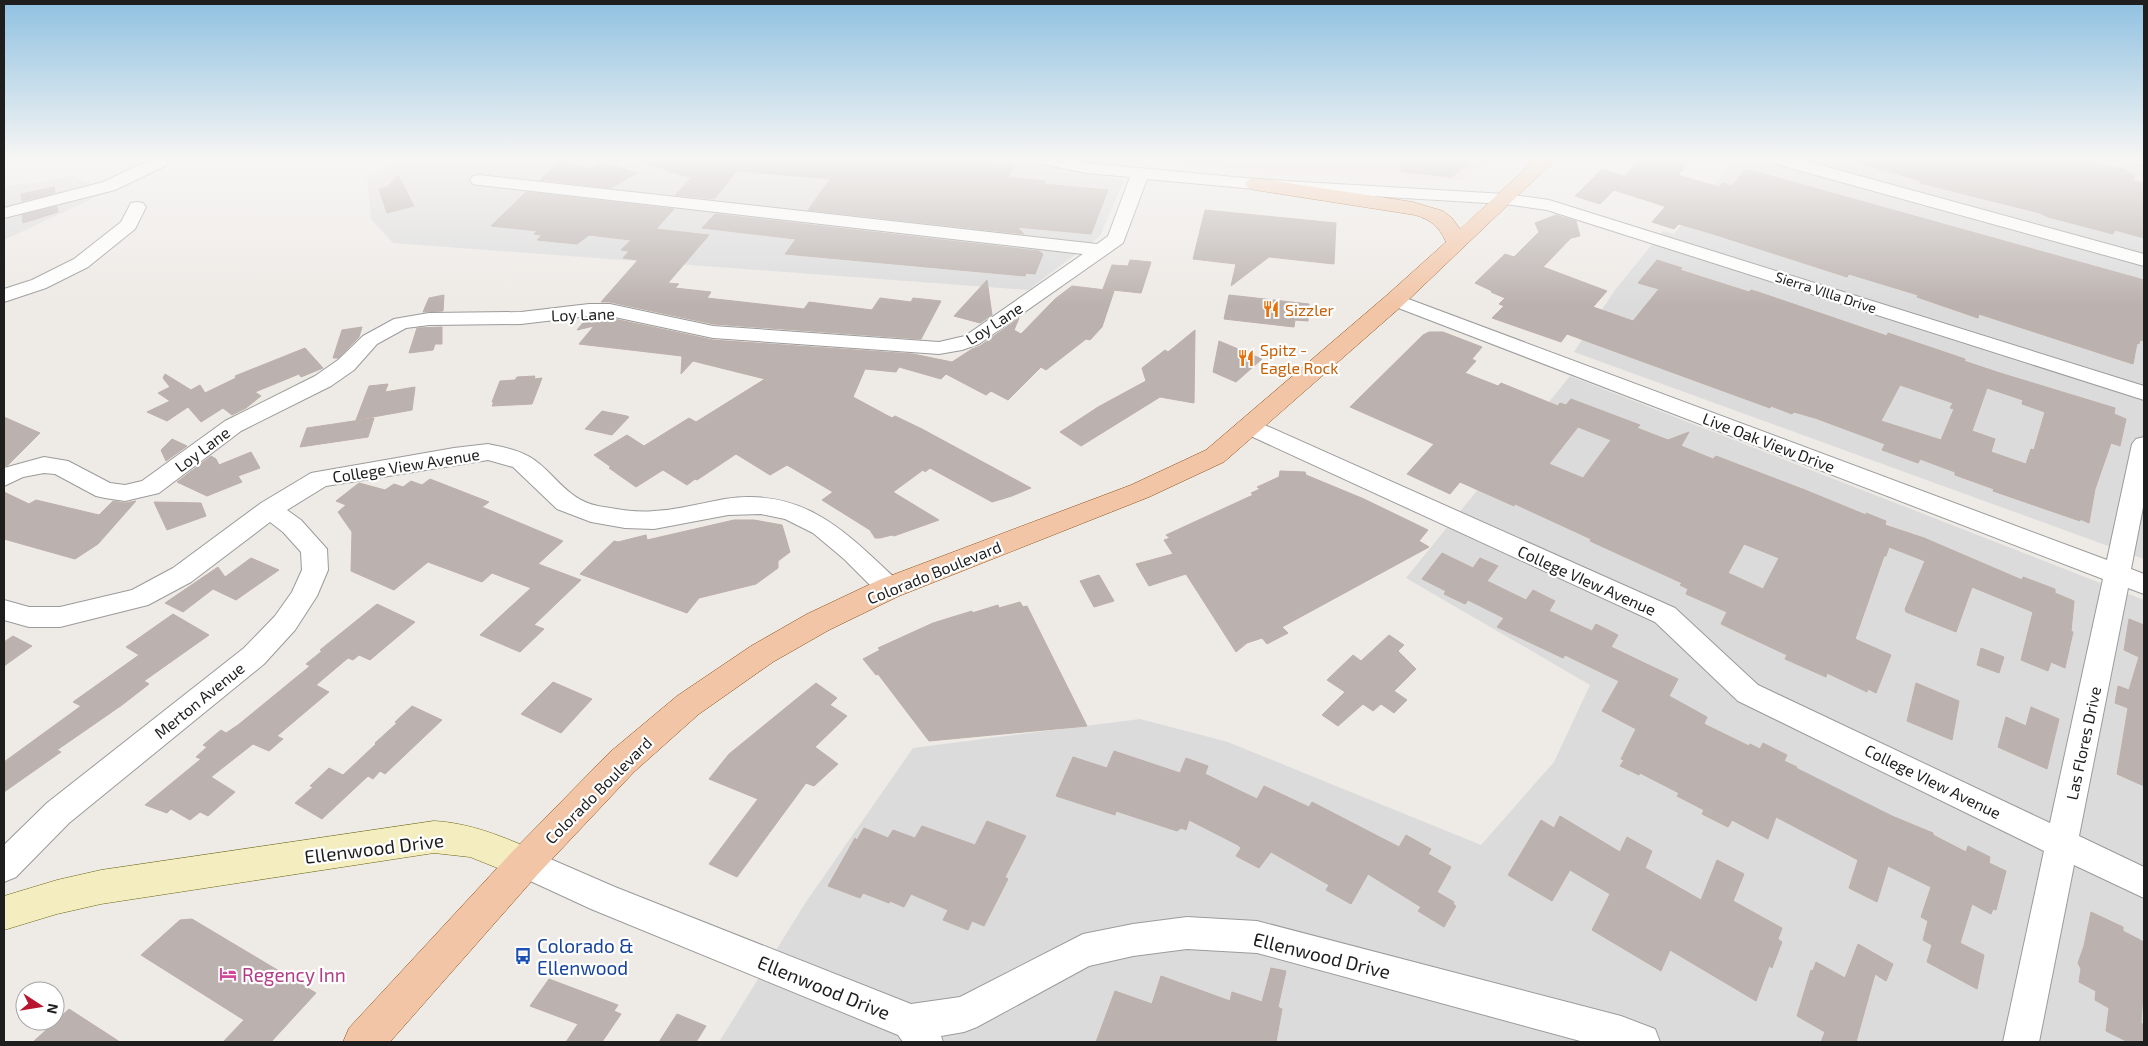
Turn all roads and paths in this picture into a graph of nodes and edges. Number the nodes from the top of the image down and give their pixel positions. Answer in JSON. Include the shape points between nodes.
{"nodes":[{"id":1,"x":137,"y":207,"type":"dead end"},
{"id":2,"x":24,"y":208,"type":"edge"},
{"id":3,"x":727,"y":208,"type":"edge"},
{"id":4,"x":1128,"y":208,"type":"edge"},
{"id":5,"x":1409,"y":208,"type":"edge"},
{"id":6,"x":1495,"y":208,"type":"edge"},
{"id":7,"x":1561,"y":208,"type":"edge"},
{"id":8,"x":1955,"y":208,"type":"edge"},
{"id":9,"x":4,"y":213,"type":"edge"},
{"id":10,"x":1457,"y":243,"type":"junction"},
{"id":11,"x":1102,"y":250,"type":"junction"},
{"id":12,"x":2144,"y":260,"type":"edge"},
{"id":13,"x":4,"y":296,"type":"edge"},
{"id":14,"x":1395,"y":300,"type":"junction"},
{"id":15,"x":2144,"y":393,"type":"edge"},
{"id":16,"x":1250,"y":427,"type":"junction"},
{"id":17,"x":2144,"y":444,"type":"edge"},
{"id":18,"x":4,"y":478,"type":"edge"},
{"id":19,"x":270,"y":508,"type":"junction"},
{"id":20,"x":2131,"y":579,"type":"edge"},
{"id":21,"x":889,"y":588,"type":"junction"},
{"id":22,"x":4,"y":610,"type":"edge"},
{"id":23,"x":2062,"y":843,"type":"junction"},
{"id":24,"x":525,"y":863,"type":"junction"},
{"id":25,"x":4,"y":867,"type":"edge"},
{"id":26,"x":2144,"y":883,"type":"edge"},
{"id":27,"x":4,"y":913,"type":"edge"},
{"id":28,"x":918,"y":1032,"type":"edge"},
{"id":29,"x":363,"y":1042,"type":"edge"},
{"id":30,"x":1642,"y":1042,"type":"edge"},
{"id":31,"x":2021,"y":1042,"type":"edge"}],
"edges":[{"from":1,"to":13,"type":"street","via":[[129,225],[81,263],[54,278]]},
{"from":2,"to":9,"type":"street"},
{"from":3,"to":11,"type":"street"},
{"from":4,"to":11,"type":"street","name":"Loy Lane","via":[[1118,236]]},
{"from":5,"to":10,"type":"main road","via":[[1436,214],[1449,226]]},
{"from":6,"to":10,"type":"main road","name":"Colorado Boulevard"},
{"from":7,"to":15,"type":"street","name":"Sierra VIlla Drive"},
{"from":8,"to":12,"type":"street"},
{"from":10,"to":14,"type":"main road","name":"Colorado Boulevard"},
{"from":11,"to":18,"type":"street","name":"Loy Lane","via":[[972,340],[950,347],[713,332],[610,310],[401,323],[370,340],[346,365],[323,381],[233,426],[150,487],[126,493],[105,490],[60,467],[44,465],[16,470]]},
{"from":14,"to":16,"type":"main road","name":"Colorado Boulevard"},
{"from":14,"to":20,"type":"street","name":"Live Oak View Drive"},
{"from":16,"to":21,"type":"main road","name":"Colorado Boulevard","via":[[1215,456],[1140,491]]},
{"from":16,"to":23,"type":"street","name":"College VIew Avenue","via":[[1665,615],[1748,693]]},
{"from":17,"to":20,"type":"street","name":"Las Flores Drive"},
{"from":19,"to":21,"type":"street","name":"College View Avenue","via":[[319,479],[488,452],[521,462],[566,503],[591,513],[654,520],[728,508],[761,506],[790,511],[822,527]]},
{"from":19,"to":22,"type":"street","name":"College View Avenue","via":[[182,575],[139,598],[60,617],[29,617]]},
{"from":19,"to":25,"type":"street","name":"Merton Avenue","via":[[314,549],[315,570],[304,596],[285,623],[254,656],[58,813]]},
{"from":20,"to":23,"type":"street","name":"Las Flores Drive"},
{"from":21,"to":24,"type":"main road","name":"Colorado Boulevard","via":[[777,645],[688,705],[622,762]]},
{"from":23,"to":26,"type":"street","name":"College VIew Avenue"},
{"from":23,"to":31,"type":"street","name":"Las Flores Drive"},
{"from":24,"to":27,"type":"street","name":"Ellenwood Drive","via":[[476,842],[434,837],[101,888]]},
{"from":24,"to":28,"type":"street","name":"Ellenwood Drive"},
{"from":24,"to":29,"type":"main road","name":"Colorado Boulevard"},
{"from":28,"to":30,"type":"street","name":"Ellenwood Drive","via":[[964,1014],[1083,951],[1187,933],[1257,937]]}]}
